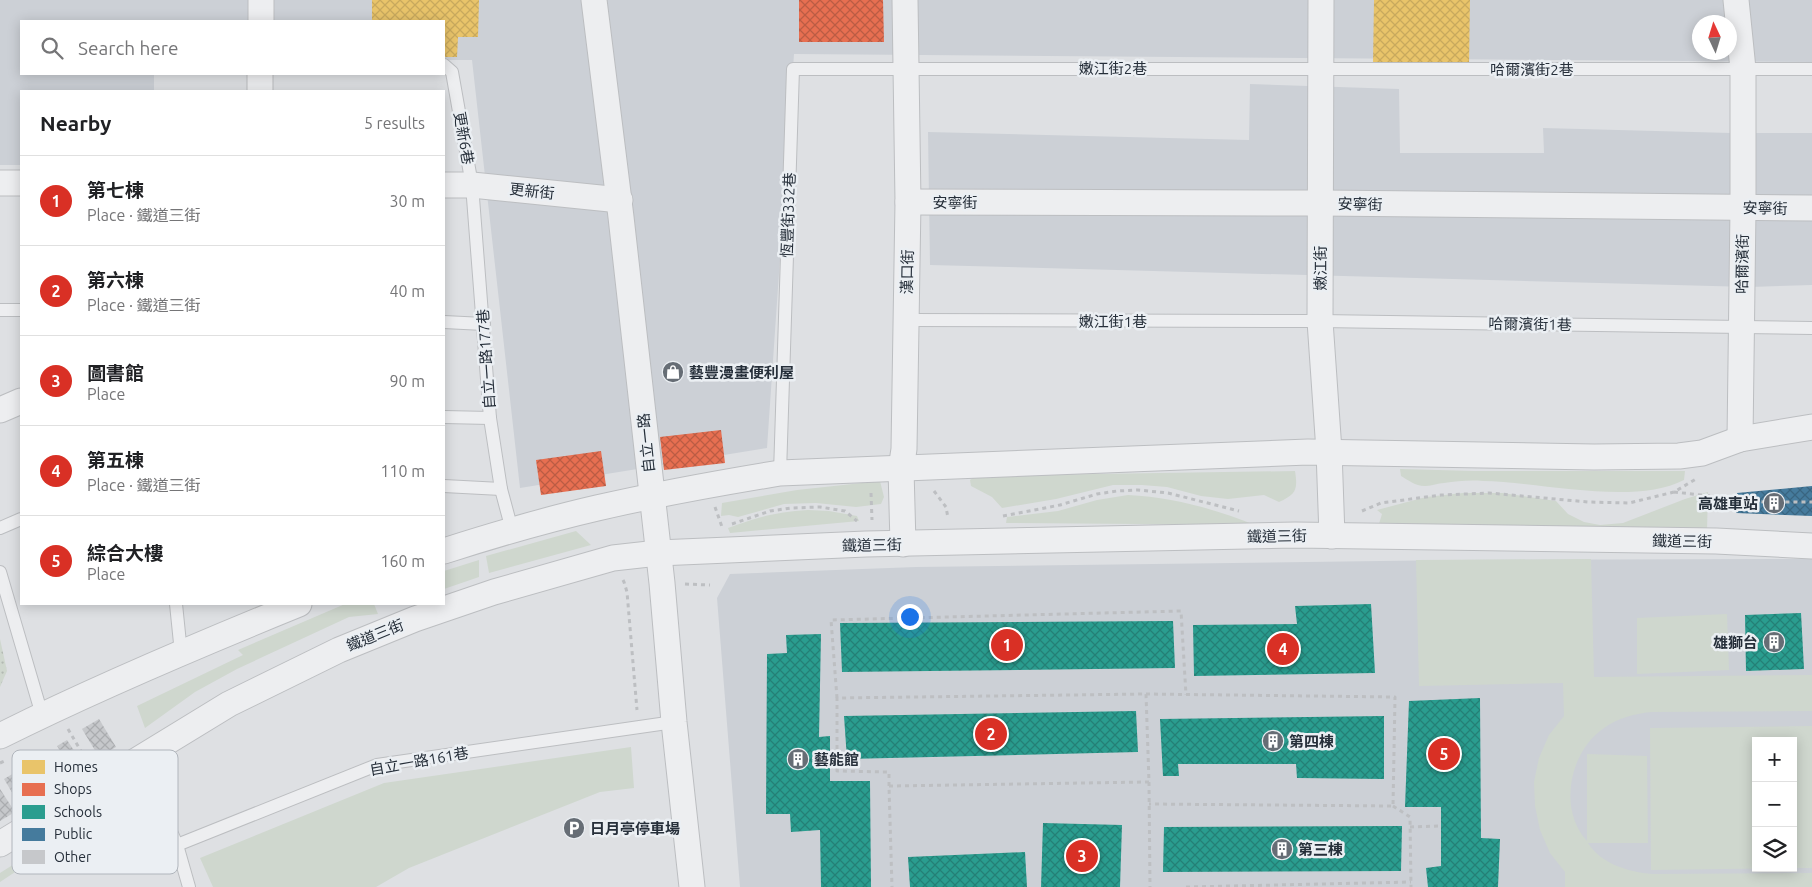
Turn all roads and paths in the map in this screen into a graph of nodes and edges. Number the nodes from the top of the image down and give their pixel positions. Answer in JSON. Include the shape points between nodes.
{"nodes":[{"id":1,"x":261,"y":0,"type":"edge"},
{"id":2,"x":594,"y":0,"type":"edge"},
{"id":3,"x":905,"y":0,"type":"edge"},
{"id":4,"x":1321,"y":0,"type":"edge"},
{"id":5,"x":1736,"y":0,"type":"edge"},
{"id":6,"x":261,"y":20,"type":"edge"},
{"id":7,"x":445,"y":66,"type":"edge"},
{"id":8,"x":906,"y":68,"type":"junction"},
{"id":9,"x":1321,"y":68,"type":"junction"},
{"id":10,"x":1743,"y":69,"type":"junction"},
{"id":11,"x":1812,"y":69,"type":"edge"},
{"id":12,"x":260,"y":75,"type":"edge"},
{"id":13,"x":260,"y":90,"type":"edge"},
{"id":14,"x":0,"y":183,"type":"edge"},
{"id":15,"x":20,"y":183,"type":"edge"},
{"id":16,"x":445,"y":185,"type":"edge"},
{"id":17,"x":472,"y":185,"type":"junction"},
{"id":18,"x":620,"y":200,"type":"junction"},
{"id":19,"x":908,"y":202,"type":"junction"},
{"id":20,"x":1320,"y":203,"type":"junction"},
{"id":21,"x":1743,"y":208,"type":"junction"},
{"id":22,"x":1812,"y":208,"type":"edge"},
{"id":23,"x":0,"y":310,"type":"edge"},
{"id":24,"x":20,"y":310,"type":"edge"},
{"id":25,"x":907,"y":320,"type":"junction"},
{"id":26,"x":1320,"y":321,"type":"junction"},
{"id":27,"x":445,"y":322,"type":"edge"},
{"id":28,"x":484,"y":324,"type":"junction"},
{"id":29,"x":1740,"y":328,"type":"junction"},
{"id":30,"x":1812,"y":328,"type":"edge"},
{"id":31,"x":20,"y":401,"type":"edge"},
{"id":32,"x":0,"y":410,"type":"edge"},
{"id":33,"x":445,"y":417,"type":"edge"},
{"id":34,"x":490,"y":418,"type":"junction"},
{"id":35,"x":1812,"y":427,"type":"edge"},
{"id":36,"x":1740,"y":439,"type":"junction"},
{"id":37,"x":1329,"y":451,"type":"junction"},
{"id":38,"x":1702,"y":453,"type":"junction"},
{"id":39,"x":902,"y":469,"type":"junction"},
{"id":40,"x":780,"y":473,"type":"junction"},
{"id":41,"x":445,"y":486,"type":"edge"},
{"id":42,"x":931,"y":487,"type":"dead end"},
{"id":43,"x":501,"y":489,"type":"junction"},
{"id":44,"x":871,"y":491,"type":"dead end"},
{"id":45,"x":1674,"y":492,"type":"junction"},
{"id":46,"x":652,"y":497,"type":"junction"},
{"id":47,"x":1812,"y":502,"type":"edge"},
{"id":48,"x":713,"y":504,"type":"dead end"},
{"id":49,"x":1240,"y":511,"type":"dead end"},
{"id":50,"x":1355,"y":514,"type":"dead end"},
{"id":51,"x":997,"y":517,"type":"dead end"},
{"id":52,"x":20,"y":519,"type":"edge"},
{"id":53,"x":948,"y":520,"type":"dead end"},
{"id":54,"x":858,"y":522,"type":"dead end"},
{"id":55,"x":873,"y":522,"type":"dead end"},
{"id":56,"x":0,"y":528,"type":"edge"},
{"id":57,"x":722,"y":528,"type":"junction"},
{"id":58,"x":512,"y":530,"type":"junction"},
{"id":59,"x":722,"y":533,"type":"dead end"},
{"id":60,"x":1332,"y":536,"type":"junction"},
{"id":61,"x":903,"y":544,"type":"junction"},
{"id":62,"x":1812,"y":546,"type":"edge"},
{"id":63,"x":445,"y":551,"type":"edge"},
{"id":64,"x":658,"y":553,"type":"junction"},
{"id":65,"x":0,"y":572,"type":"edge"},
{"id":66,"x":618,"y":577,"type":"dead end"},
{"id":67,"x":176,"y":605,"type":"edge"},
{"id":68,"x":297,"y":605,"type":"edge"},
{"id":69,"x":181,"y":653,"type":"junction"},
{"id":70,"x":1146,"y":694,"type":"junction"},
{"id":71,"x":1186,"y":694,"type":"junction"},
{"id":72,"x":837,"y":698,"type":"junction"},
{"id":73,"x":638,"y":714,"type":"dead end"},
{"id":74,"x":42,"y":715,"type":"junction"},
{"id":75,"x":674,"y":722,"type":"junction"},
{"id":76,"x":60,"y":733,"type":"dead end"},
{"id":77,"x":0,"y":736,"type":"edge"},
{"id":78,"x":80,"y":750,"type":"edge"},
{"id":79,"x":154,"y":750,"type":"edge"},
{"id":80,"x":8,"y":759,"type":"dead end"},
{"id":81,"x":0,"y":764,"type":"edge"},
{"id":82,"x":1149,"y":782,"type":"junction"},
{"id":83,"x":889,"y":786,"type":"junction"},
{"id":84,"x":1149,"y":804,"type":"junction"},
{"id":85,"x":1394,"y":806,"type":"junction"},
{"id":86,"x":1441,"y":826,"type":"dead end"},
{"id":87,"x":1410,"y":827,"type":"junction"},
{"id":88,"x":12,"y":837,"type":"edge"},
{"id":89,"x":0,"y":844,"type":"edge"},
{"id":90,"x":178,"y":845,"type":"edge"},
{"id":91,"x":178,"y":848,"type":"edge"},
{"id":92,"x":1411,"y":882,"type":"junction"},
{"id":93,"x":189,"y":887,"type":"edge"},
{"id":94,"x":692,"y":887,"type":"edge"},
{"id":95,"x":892,"y":887,"type":"edge"},
{"id":96,"x":1150,"y":887,"type":"edge"},
{"id":97,"x":1186,"y":887,"type":"edge"},
{"id":98,"x":1411,"y":887,"type":"edge"}],
"edges":[{"from":1,"to":6,"type":"street"},
{"from":2,"to":18,"type":"street","name":"自立一路"},
{"from":3,"to":8,"type":"street","name":"漢口街"},
{"from":4,"to":9,"type":"street","name":"嫩江街"},
{"from":5,"to":10,"type":"street","name":"哈爾濱街"},
{"from":7,"to":17,"type":"lane","name":"更新6巷","via":[[452,72]]},
{"from":8,"to":9,"type":"lane","name":"嫩江街2巷"},
{"from":8,"to":19,"type":"street","name":"漢口街"},
{"from":8,"to":40,"type":"lane","name":"恆豐街332巷","via":[[793,69]]},
{"from":9,"to":10,"type":"lane","name":"哈爾濱街2巷"},
{"from":9,"to":20,"type":"street","name":"嫩江街"},
{"from":10,"to":11,"type":"lane","name":"哈爾濱街2巷"},
{"from":10,"to":21,"type":"street","name":"哈爾濱街"},
{"from":12,"to":13,"type":"street"},
{"from":14,"to":15,"type":"street"},
{"from":16,"to":17,"type":"street","name":"更新街"},
{"from":17,"to":18,"type":"street","name":"更新街"},
{"from":17,"to":28,"type":"lane","name":"自立一路177巷"},
{"from":18,"to":46,"type":"street","name":"自立一路"},
{"from":19,"to":20,"type":"street","name":"安寧街"},
{"from":19,"to":25,"type":"street","name":"漢口街"},
{"from":20,"to":21,"type":"street","name":"安寧街"},
{"from":20,"to":26,"type":"street","name":"嫩江街"},
{"from":21,"to":22,"type":"street","name":"安寧街"},
{"from":21,"to":29,"type":"street","name":"哈爾濱街"},
{"from":23,"to":24,"type":"lane"},
{"from":25,"to":26,"type":"lane","name":"嫩江街1巷"},
{"from":25,"to":39,"type":"street","name":"漢口街"},
{"from":26,"to":29,"type":"lane","name":"哈爾濱街1巷"},
{"from":26,"to":37,"type":"street","name":"嫩江街"},
{"from":27,"to":28,"type":"lane"},
{"from":28,"to":34,"type":"lane","name":"自立一路177巷"},
{"from":29,"to":30,"type":"lane","name":"哈爾濱街1巷"},
{"from":29,"to":36,"type":"street","name":"哈爾濱街"},
{"from":31,"to":32,"type":"street"},
{"from":33,"to":34,"type":"lane"},
{"from":34,"to":43,"type":"lane","name":"自立一路177巷"},
{"from":35,"to":36,"type":"street"},
{"from":36,"to":38,"type":"street"},
{"from":37,"to":38,"type":"street","via":[[1594,457]]},
{"from":37,"to":39,"type":"street"},
{"from":37,"to":60,"type":"street","name":"嫩江街"},
{"from":38,"to":45,"type":"path","via":[[1699,477]]},
{"from":39,"to":40,"type":"street"},
{"from":39,"to":61,"type":"street","name":"漢口街"},
{"from":40,"to":46,"type":"street"},
{"from":41,"to":43,"type":"lane"},
{"from":42,"to":53,"type":"path","via":[[946,507]]},
{"from":43,"to":58,"type":"lane","name":"自立一路177巷"},
{"from":44,"to":55,"type":"path"},
{"from":45,"to":47,"type":"path","via":[[1764,502]]},
{"from":45,"to":50,"type":"path","via":[[1629,503],[1489,493],[1441,495],[1381,503]]},
{"from":46,"to":58,"type":"street"},
{"from":46,"to":64,"type":"street","name":"自立一路"},
{"from":48,"to":57,"type":"path"},
{"from":49,"to":51,"type":"path","via":[[1168,493],[1138,490],[1097,494]]},
{"from":52,"to":56,"type":"lane"},
{"from":54,"to":57,"type":"path","via":[[845,511],[820,507],[791,508],[753,516]]},
{"from":57,"to":59,"type":"path"},
{"from":58,"to":63,"type":"street"},
{"from":60,"to":61,"type":"street","name":"鐵道三街"},
{"from":60,"to":62,"type":"street","name":"鐵道三街","via":[[1716,541]]},
{"from":61,"to":64,"type":"street","name":"鐵道三街"},
{"from":64,"to":75,"type":"street","name":"自立一路"},
{"from":64,"to":79,"type":"street","name":"鐵道三街","via":[[604,561],[494,592],[415,619],[339,650],[229,704]]},
{"from":65,"to":74,"type":"lane"},
{"from":66,"to":73,"type":"path","via":[[624,582],[626,592]]},
{"from":67,"to":69,"type":"lane"},
{"from":68,"to":69,"type":"street"},
{"from":69,"to":74,"type":"street"},
{"from":70,"to":71,"type":"path"},
{"from":70,"to":72,"type":"path"},
{"from":70,"to":82,"type":"path"},
{"from":71,"to":72,"type":"path","via":[[1181,611],[831,620]]},
{"from":71,"to":85,"type":"path","via":[[1395,697]]},
{"from":72,"to":83,"type":"path","via":[[837,771],[889,772]]},
{"from":74,"to":77,"type":"street"},
{"from":75,"to":90,"type":"lane","name":"自立一路161巷","via":[[377,765]]},
{"from":75,"to":94,"type":"street","name":"自立一路"},
{"from":76,"to":78,"type":"path","via":[[68,729]]},
{"from":80,"to":81,"type":"path"},
{"from":82,"to":83,"type":"path"},
{"from":82,"to":84,"type":"path"},
{"from":83,"to":95,"type":"path"},
{"from":84,"to":85,"type":"path"},
{"from":84,"to":96,"type":"path"},
{"from":85,"to":87,"type":"path","via":[[1410,817]]},
{"from":86,"to":87,"type":"path"},
{"from":87,"to":92,"type":"path"},
{"from":88,"to":89,"type":"street","name":"鐵道三街"},
{"from":91,"to":93,"type":"lane"},
{"from":92,"to":97,"type":"path"},
{"from":92,"to":98,"type":"path"}]}
